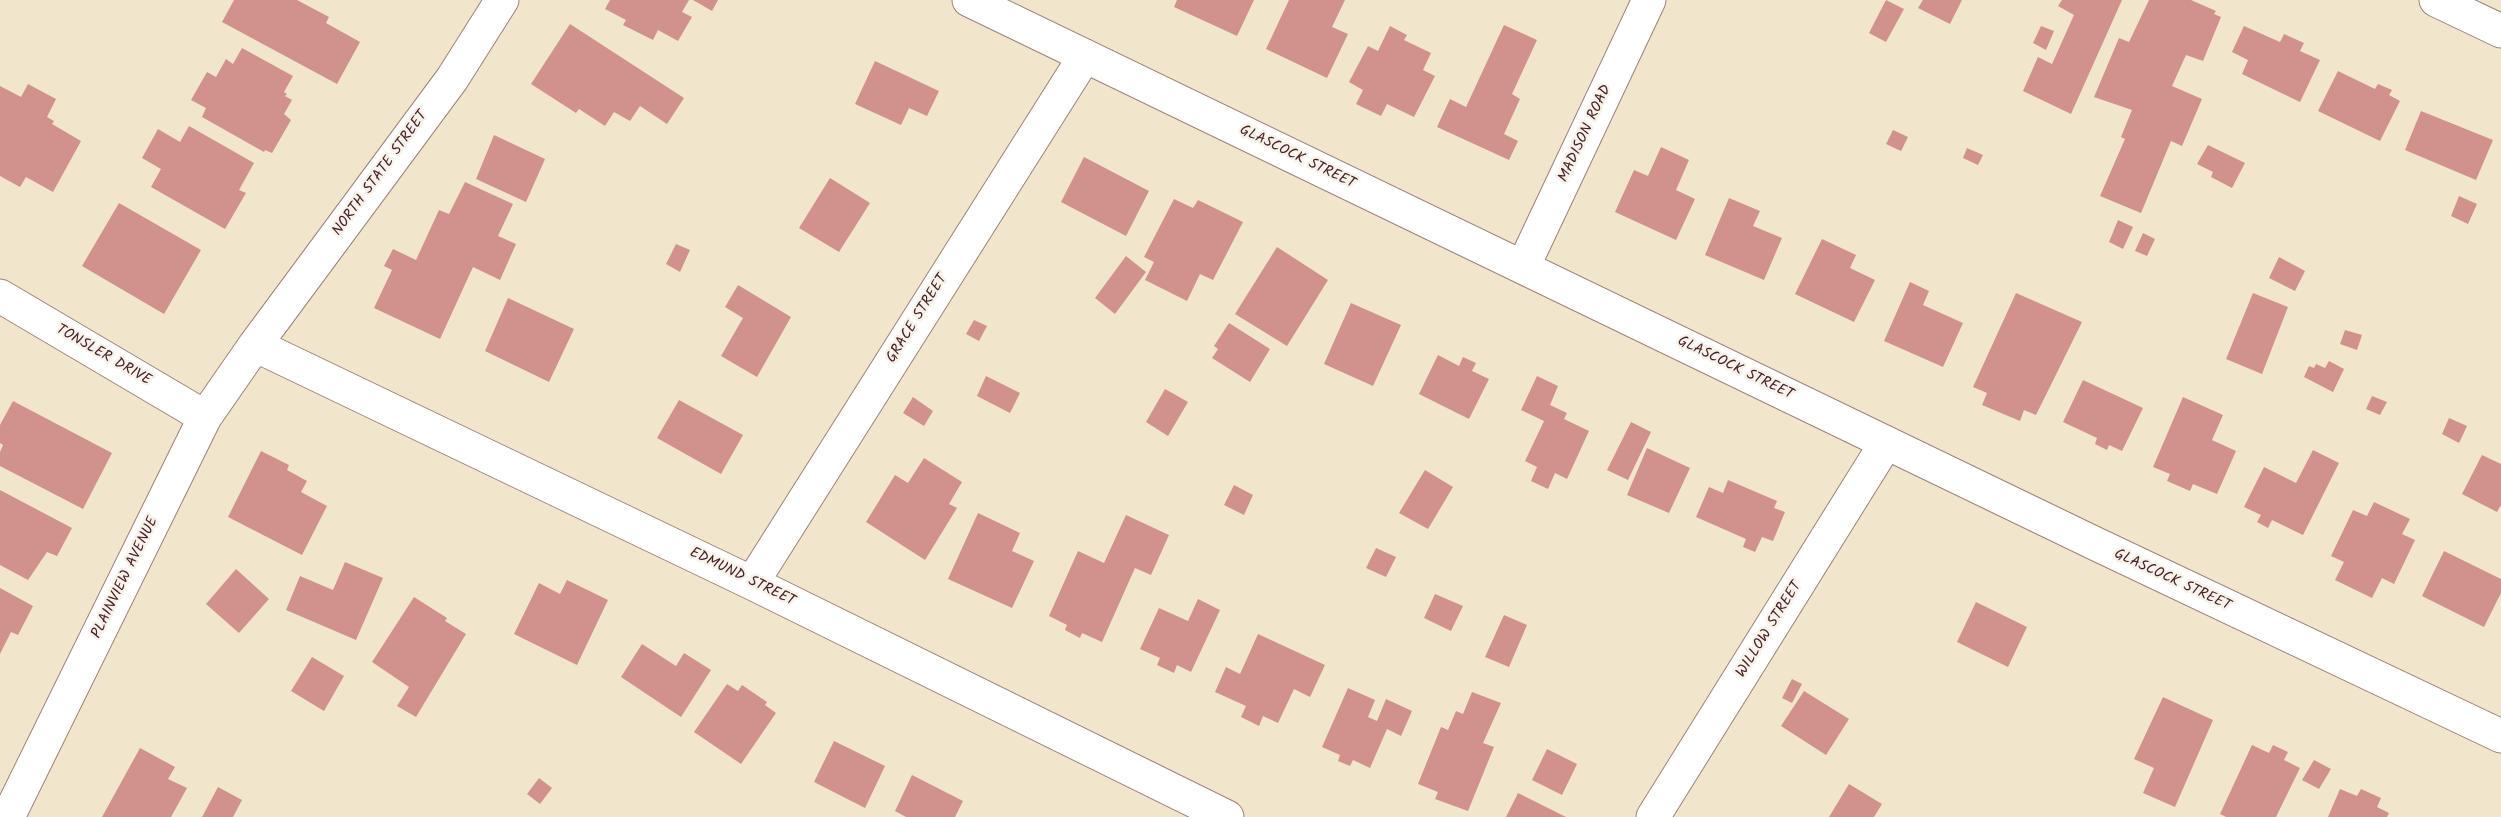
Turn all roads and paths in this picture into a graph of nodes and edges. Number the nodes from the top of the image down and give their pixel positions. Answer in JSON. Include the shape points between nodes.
{"nodes":[{"id":1,"x":502,"y":0,"type":"edge"},
{"id":2,"x":969,"y":0,"type":"edge"},
{"id":3,"x":1649,"y":0,"type":"edge"},
{"id":4,"x":2436,"y":0,"type":"edge"},
{"id":5,"x":2501,"y":31,"type":"edge"},
{"id":6,"x":1084,"y":56,"type":"junction"},
{"id":7,"x":1523,"y":267,"type":"junction"},
{"id":8,"x":0,"y":296,"type":"edge"},
{"id":9,"x":255,"y":345,"type":"junction"},
{"id":10,"x":205,"y":417,"type":"junction"},
{"id":11,"x":1886,"y":443,"type":"junction"},
{"id":12,"x":752,"y":583,"type":"junction"},
{"id":13,"x":2501,"y":736,"type":"edge"},
{"id":14,"x":8,"y":817,"type":"edge"},
{"id":15,"x":1227,"y":817,"type":"edge"},
{"id":16,"x":1653,"y":817,"type":"edge"}],
"edges":[{"from":1,"to":9,"type":"street","name":"NORTH STATE STREET","via":[[452,79]]},
{"from":2,"to":6,"type":"street","name":"GLASCOCK STREET"},
{"from":3,"to":7,"type":"street","name":"MADISON ROAD"},
{"from":4,"to":5,"type":"street"},
{"from":6,"to":7,"type":"street","name":"GLASCOCK STREET"},
{"from":6,"to":12,"type":"street","name":"GRACE STREET"},
{"from":7,"to":11,"type":"street","name":"GLASCOCK STREET"},
{"from":8,"to":10,"type":"street","name":"TONSLER DRIVE"},
{"from":9,"to":10,"type":"street","name":"PLAINVIEW AVENUE"},
{"from":9,"to":12,"type":"street","name":"EDMUND STREET"},
{"from":10,"to":14,"type":"street","name":"PLAINVIEW AVENUE"},
{"from":11,"to":13,"type":"street","name":"GLASCOCK STREET"},
{"from":11,"to":16,"type":"street","name":"WILLOW STREET"},
{"from":12,"to":15,"type":"street","name":"EDMUND STREET"}]}
